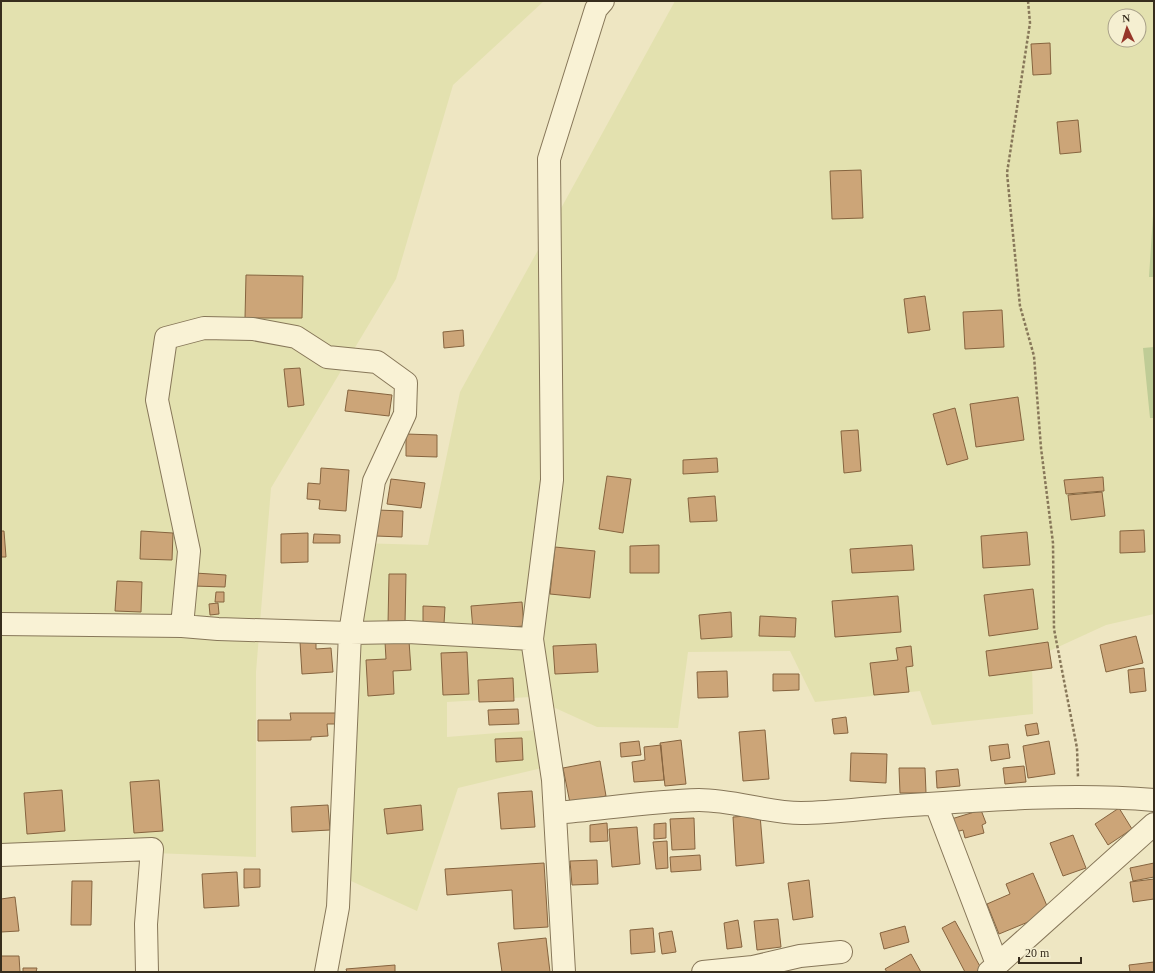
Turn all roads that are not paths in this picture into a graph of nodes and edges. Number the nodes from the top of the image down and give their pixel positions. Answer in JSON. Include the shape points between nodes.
{"nodes":[{"id":1,"x":603,"y":1,"type":"edge"},
{"id":2,"x":1,"y":624,"type":"edge"},
{"id":3,"x":182,"y":626,"type":"junction"},
{"id":4,"x":350,"y":633,"type":"junction"},
{"id":5,"x":532,"y":639,"type":"junction"},
{"id":6,"x":1154,"y":800,"type":"edge"},
{"id":7,"x":936,"y":804,"type":"junction"},
{"id":8,"x":555,"y":813,"type":"junction"},
{"id":9,"x":1154,"y":824,"type":"edge"},
{"id":10,"x":1,"y":854,"type":"edge"},
{"id":11,"x":841,"y":952,"type":"dead end"},
{"id":12,"x":993,"y":968,"type":"edge"},
{"id":13,"x":753,"y":970,"type":"edge"},
{"id":14,"x":147,"y":972,"type":"edge"},
{"id":15,"x":326,"y":972,"type":"edge"},
{"id":16,"x":564,"y":972,"type":"edge"},
{"id":17,"x":703,"y":972,"type":"edge"}],
"edges":[{"from":1,"to":5,"type":"street","via":[[596,9],[549,160],[552,480]]},
{"from":2,"to":3,"type":"street"},
{"from":3,"to":4,"type":"street"},
{"from":3,"to":4,"type":"street","via":[[189,551],[157,400],[166,338],[204,328],[253,329],[296,337],[327,357],[377,362],[406,383],[405,414],[374,480]]},
{"from":4,"to":5,"type":"street","via":[[408,632]]},
{"from":4,"to":15,"type":"street","via":[[338,907]]},
{"from":5,"to":8,"type":"street","via":[[553,780]]},
{"from":6,"to":7,"type":"street","via":[[1122,797]]},
{"from":7,"to":8,"type":"street","via":[[800,813],[700,800]]},
{"from":7,"to":12,"type":"street"},
{"from":8,"to":16,"type":"street"},
{"from":9,"to":12,"type":"street"},
{"from":10,"to":14,"type":"street","via":[[152,849],[146,924]]},
{"from":11,"to":13,"type":"street","via":[[800,956]]},
{"from":13,"to":17,"type":"street"}]}
